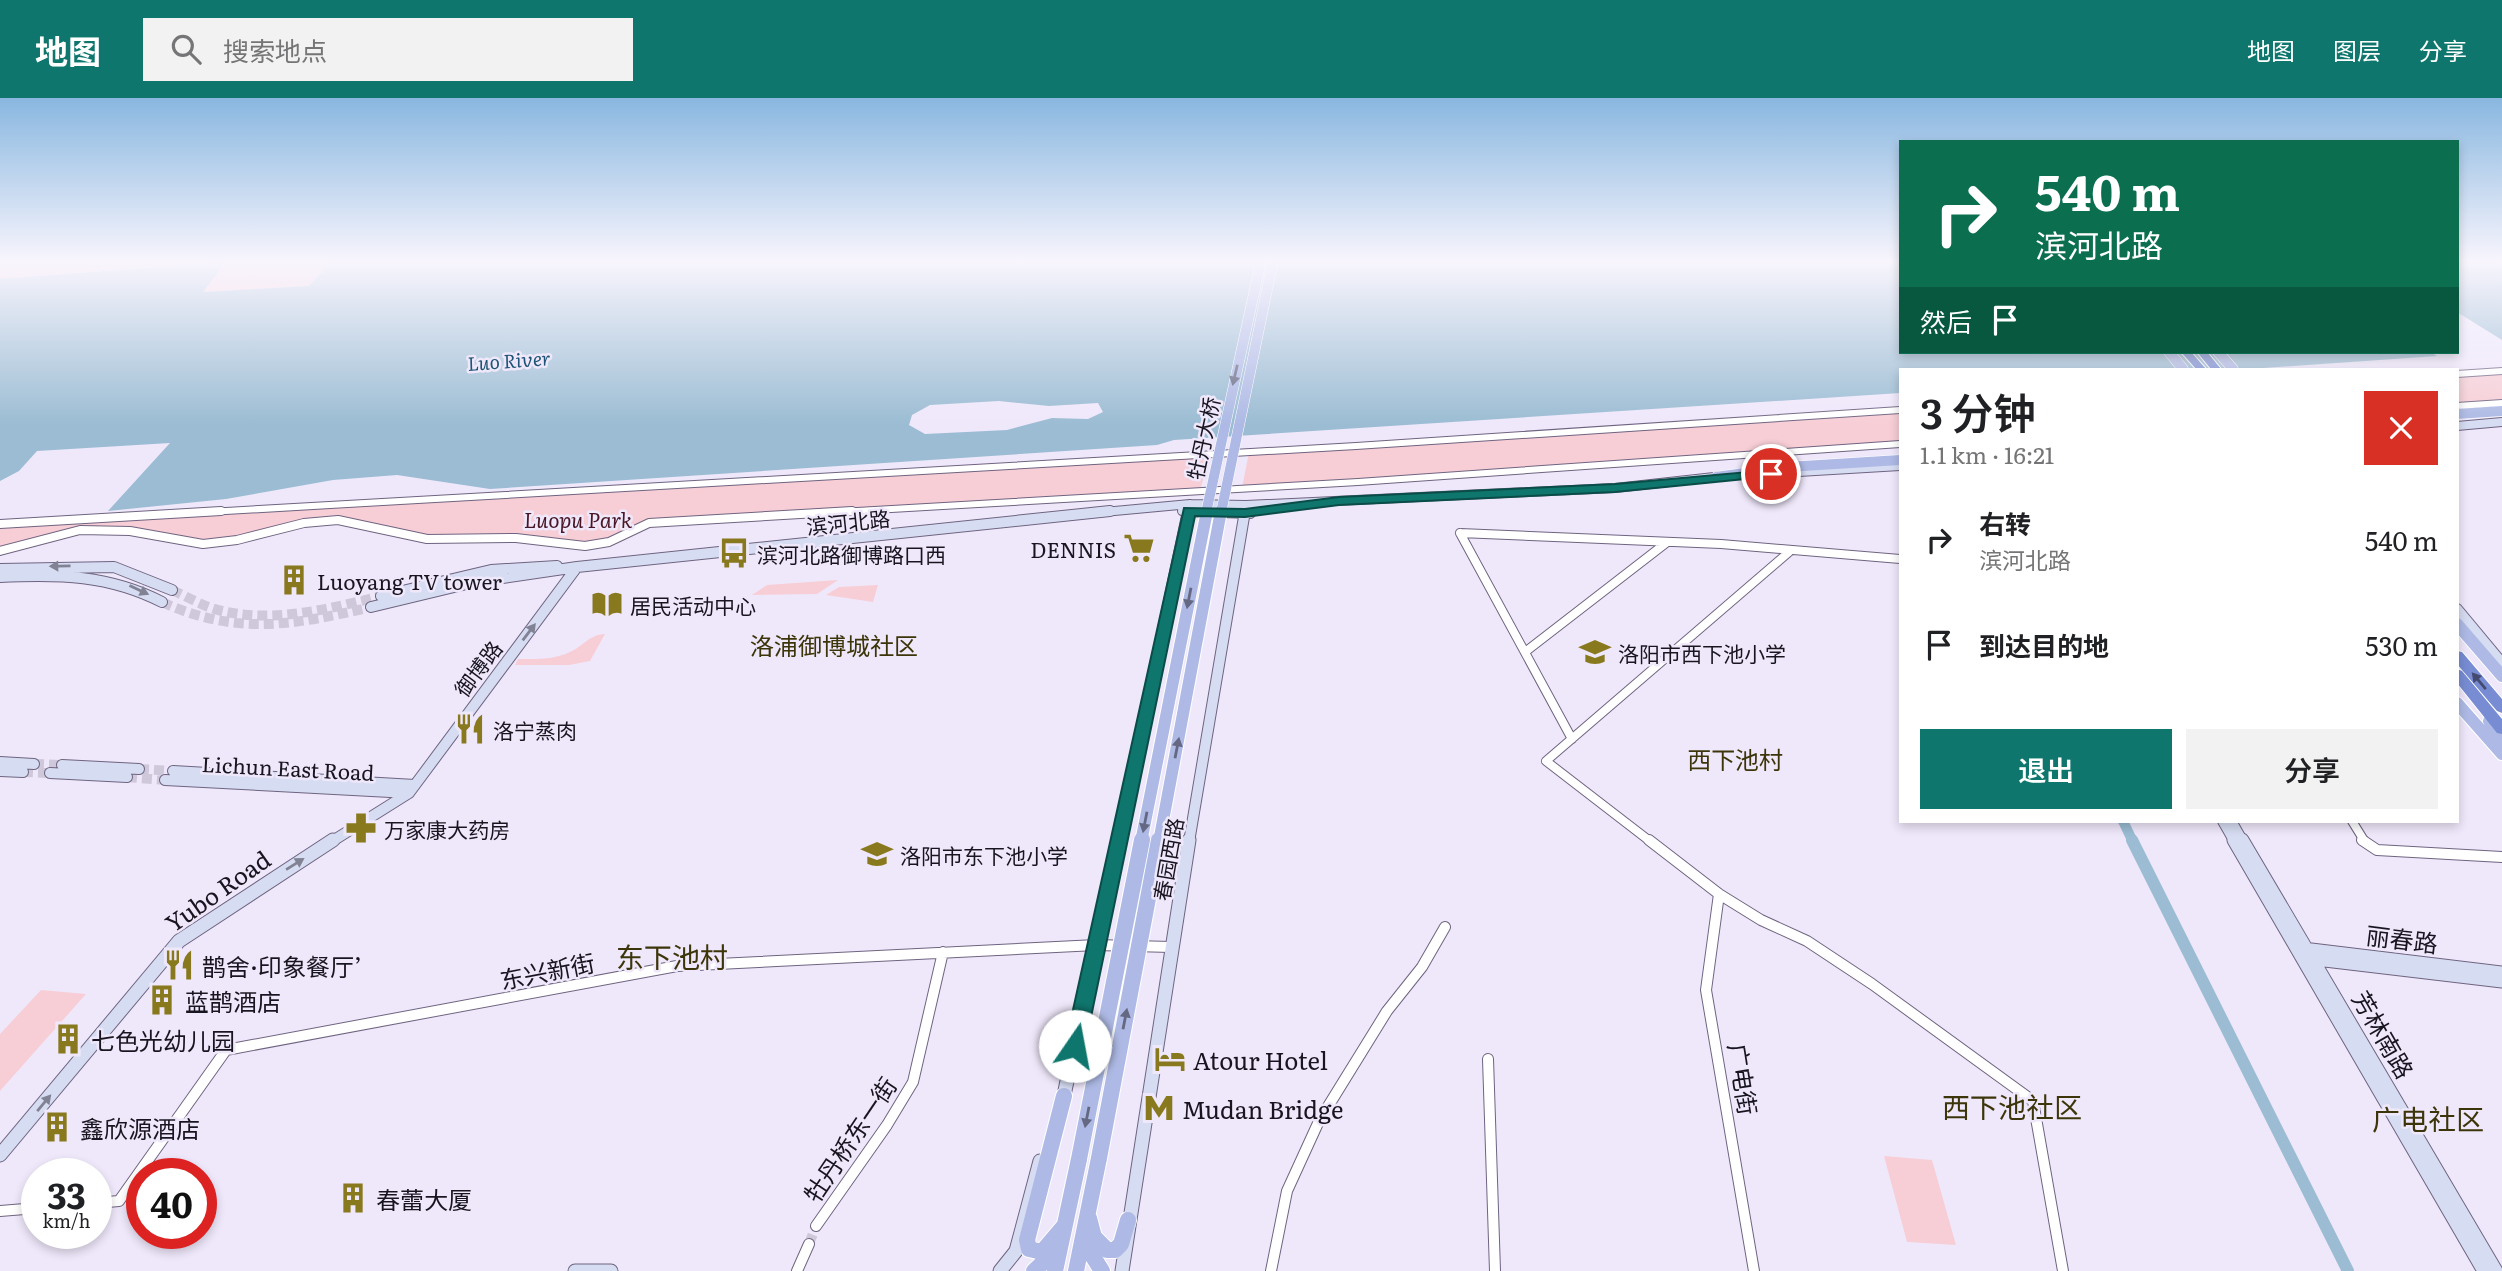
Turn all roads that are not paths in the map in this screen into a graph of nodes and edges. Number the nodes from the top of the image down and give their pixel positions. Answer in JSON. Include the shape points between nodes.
{"nodes":[{"id":1,"x":1249,"y":316,"type":"edge"},
{"id":2,"x":1262,"y":316,"type":"edge"},
{"id":3,"x":2171,"y":354,"type":"edge"},
{"id":4,"x":2188,"y":354,"type":"edge"},
{"id":5,"x":2204,"y":354,"type":"edge"},
{"id":6,"x":2220,"y":354,"type":"edge"},
{"id":7,"x":2182,"y":368,"type":"edge"},
{"id":8,"x":2200,"y":368,"type":"edge"},
{"id":9,"x":2215,"y":368,"type":"edge"},
{"id":10,"x":2232,"y":368,"type":"edge"},
{"id":11,"x":2502,"y":371,"type":"edge"},
{"id":12,"x":2459,"y":374,"type":"edge"},
{"id":13,"x":2502,"y":403,"type":"edge"},
{"id":14,"x":2459,"y":406,"type":"edge"},
{"id":15,"x":1899,"y":410,"type":"edge"},
{"id":16,"x":2502,"y":411,"type":"edge"},
{"id":17,"x":2459,"y":414,"type":"edge"},
{"id":18,"x":2502,"y":421,"type":"edge"},
{"id":19,"x":2459,"y":424,"type":"edge"},
{"id":20,"x":1899,"y":444,"type":"edge"},
{"id":21,"x":1899,"y":460,"type":"edge"},
{"id":22,"x":1899,"y":466,"type":"edge"},
{"id":23,"x":1716,"y":477,"type":"junction"},
{"id":24,"x":1189,"y":507,"type":"junction"},
{"id":25,"x":1246,"y":509,"type":"junction"},
{"id":26,"x":0,"y":524,"type":"edge"},
{"id":27,"x":1667,"y":542,"type":"junction"},
{"id":28,"x":0,"y":551,"type":"edge"},
{"id":29,"x":1789,"y":552,"type":"junction"},
{"id":30,"x":1899,"y":559,"type":"edge"},
{"id":31,"x":577,"y":567,"type":"junction"},
{"id":32,"x":0,"y":569,"type":"edge"},
{"id":33,"x":0,"y":577,"type":"edge"},
{"id":34,"x":172,"y":590,"type":"tunnel mouth"},
{"id":35,"x":382,"y":596,"type":"tunnel mouth"},
{"id":36,"x":162,"y":601,"type":"tunnel mouth"},
{"id":37,"x":371,"y":607,"type":"tunnel mouth"},
{"id":38,"x":2459,"y":611,"type":"edge"},
{"id":39,"x":2459,"y":626,"type":"edge"},
{"id":40,"x":1525,"y":652,"type":"junction"},
{"id":41,"x":2459,"y":657,"type":"edge"},
{"id":42,"x":2502,"y":663,"type":"edge"},
{"id":43,"x":2502,"y":676,"type":"edge"},
{"id":44,"x":2459,"y":679,"type":"edge"},
{"id":45,"x":2459,"y":680,"type":"edge"},
{"id":46,"x":2459,"y":706,"type":"edge"},
{"id":47,"x":2502,"y":708,"type":"edge"},
{"id":48,"x":2502,"y":729,"type":"edge"},
{"id":49,"x":2485,"y":737,"type":"junction"},
{"id":50,"x":1572,"y":739,"type":"junction"},
{"id":51,"x":2502,"y":739,"type":"edge"},
{"id":52,"x":2502,"y":745,"type":"edge"},
{"id":53,"x":2502,"y":754,"type":"edge"},
{"id":54,"x":0,"y":762,"type":"edge"},
{"id":55,"x":34,"y":764,"type":"tunnel mouth"},
{"id":56,"x":61,"y":765,"type":"tunnel mouth"},
{"id":57,"x":139,"y":769,"type":"tunnel mouth"},
{"id":58,"x":0,"y":771,"type":"edge"},
{"id":59,"x":23,"y":772,"type":"tunnel mouth"},
{"id":60,"x":50,"y":773,"type":"tunnel mouth"},
{"id":61,"x":169,"y":775,"type":"tunnel mouth"},
{"id":62,"x":127,"y":777,"type":"tunnel mouth"},
{"id":63,"x":412,"y":789,"type":"junction"},
{"id":64,"x":2224,"y":823,"type":"edge"},
{"id":65,"x":2232,"y":823,"type":"edge"},
{"id":66,"x":2353,"y":823,"type":"edge"},
{"id":67,"x":2502,"y":857,"type":"edge"},
{"id":68,"x":1720,"y":894,"type":"junction"},
{"id":69,"x":1445,"y":927,"type":"dead end"},
{"id":70,"x":1096,"y":945,"type":"junction"},
{"id":71,"x":1171,"y":947,"type":"junction"},
{"id":72,"x":943,"y":952,"type":"junction"},
{"id":73,"x":2305,"y":953,"type":"junction"},
{"id":74,"x":2502,"y":972,"type":"edge"},
{"id":75,"x":2502,"y":981,"type":"edge"},
{"id":76,"x":1488,"y":1059,"type":"dead end"},
{"id":77,"x":1064,"y":1097,"type":"junction"},
{"id":78,"x":0,"y":1155,"type":"edge"},
{"id":79,"x":112,"y":1202,"type":"edge"},
{"id":80,"x":21,"y":1209,"type":"edge"},
{"id":81,"x":0,"y":1211,"type":"edge"},
{"id":82,"x":1088,"y":1217,"type":"junction"},
{"id":83,"x":1128,"y":1220,"type":"junction"},
{"id":84,"x":1065,"y":1225,"type":"junction"},
{"id":85,"x":816,"y":1226,"type":"tunnel mouth"},
{"id":86,"x":809,"y":1244,"type":"tunnel mouth"},
{"id":87,"x":575,"y":1271,"type":"edge"},
{"id":88,"x":611,"y":1271,"type":"edge"},
{"id":89,"x":797,"y":1271,"type":"edge"},
{"id":90,"x":1000,"y":1271,"type":"edge"},
{"id":91,"x":1034,"y":1271,"type":"edge"},
{"id":92,"x":1055,"y":1271,"type":"edge"},
{"id":93,"x":1076,"y":1271,"type":"edge"},
{"id":94,"x":1102,"y":1271,"type":"edge"},
{"id":95,"x":1122,"y":1271,"type":"edge"},
{"id":96,"x":1271,"y":1271,"type":"edge"},
{"id":97,"x":1495,"y":1271,"type":"edge"},
{"id":98,"x":1754,"y":1271,"type":"edge"},
{"id":99,"x":2063,"y":1271,"type":"edge"},
{"id":100,"x":2484,"y":1271,"type":"edge"},
{"id":101,"x":2496,"y":1271,"type":"edge"}],
"edges":[{"from":1,"to":84,"type":"main road","name":"牡丹大桥","one_way":true,"bridge":true},
{"from":82,"to":2,"type":"main road","name":"牡丹大桥","one_way":true,"bridge":true},
{"from":3,"to":7,"type":"main road"},
{"from":4,"to":8,"type":"highway"},
{"from":5,"to":9,"type":"highway"},
{"from":6,"to":10,"type":"main road"},
{"from":11,"to":12,"type":"street"},
{"from":13,"to":14,"type":"street"},
{"from":15,"to":26,"type":"street"},
{"from":16,"to":17,"type":"main road"},
{"from":18,"to":19,"type":"street"},
{"from":20,"to":28,"type":"street","via":[[1358,482],[649,523],[597,545],[521,538],[417,537],[366,522],[335,520],[204,544],[128,531],[89,530],[48,534]]},
{"from":21,"to":23,"type":"main road"},
{"from":22,"to":23,"type":"street","name":"滨河北路"},
{"from":23,"to":25,"type":"street","name":"滨河北路","via":[[1615,488]]},
{"from":24,"to":25,"type":"street","name":"滨河北路"},
{"from":24,"to":31,"type":"street","name":"滨河北路","via":[[1122,510]]},
{"from":24,"to":70,"type":"street"},
{"from":25,"to":71,"type":"street","name":"春园西路"},
{"from":27,"to":29,"type":"street"},
{"from":27,"to":40,"type":"street"},
{"from":27,"to":40,"type":"street","via":[[1460,533]]},
{"from":29,"to":30,"type":"street"},
{"from":29,"to":50,"type":"street"},
{"from":31,"to":35,"type":"street","via":[[500,570]]},
{"from":31,"to":37,"type":"street","via":[[475,582]]},
{"from":63,"to":31,"type":"street","name":"御博路","one_way":true},
{"from":34,"to":32,"type":"street","one_way":true,"via":[[114,567]]},
{"from":33,"to":36,"type":"street","one_way":true,"via":[[100,576],[135,586]]},
{"from":38,"to":42,"type":"street"},
{"from":39,"to":43,"type":"main road"},
{"from":40,"to":50,"type":"street"},
{"from":47,"to":41,"type":"highway","one_way":true},
{"from":44,"to":48,"type":"highway"},
{"from":45,"to":51,"type":"main road"},
{"from":46,"to":49,"type":"main road"},
{"from":49,"to":52,"type":"main road"},
{"from":49,"to":53,"type":"main road"},
{"from":50,"to":68,"type":"street","via":[[1546,761]]},
{"from":54,"to":55,"type":"street"},
{"from":56,"to":57,"type":"street"},
{"from":58,"to":59,"type":"street"},
{"from":60,"to":62,"type":"street"},
{"from":61,"to":63,"type":"street","name":"Lichun East Road"},
{"from":78,"to":63,"type":"street","name":"Yubo Road","one_way":true,"via":[[179,941]]},
{"from":64,"to":73,"type":"street","name":"芳林南路"},
{"from":65,"to":73,"type":"street","name":"芳林南路"},
{"from":66,"to":67,"type":"street","via":[[2362,840],[2376,850]]},
{"from":68,"to":98,"type":"street","name":"广电街","via":[[1706,989]]},
{"from":68,"to":99,"type":"street","via":[[1807,941],[2033,1101]]},
{"from":69,"to":96,"type":"street","via":[[1319,1121],[1287,1191]]},
{"from":70,"to":71,"type":"street","name":"东兴新街"},
{"from":70,"to":72,"type":"street","name":"东兴新街"},
{"from":70,"to":77,"type":"street"},
{"from":71,"to":83,"type":"street","name":"春园西路"},
{"from":72,"to":79,"type":"street","name":"东兴新街","via":[[677,966],[226,1050],[119,1201]]},
{"from":72,"to":85,"type":"street","name":"牡丹桥东一街","via":[[913,1082]]},
{"from":73,"to":74,"type":"street","name":"丽春路"},
{"from":73,"to":75,"type":"street","name":"丽春路"},
{"from":73,"to":100,"type":"street","name":"芳林南路"},
{"from":73,"to":101,"type":"street","name":"芳林南路"},
{"from":76,"to":97,"type":"street"},
{"from":77,"to":84,"type":"main road","via":[[1027,1240],[1029,1249],[1042,1252]]},
{"from":77,"to":90,"type":"street","via":[[1035,1175],[1016,1251]]},
{"from":80,"to":81,"type":"street"},
{"from":82,"to":83,"type":"main road","via":[[1094,1237],[1107,1250],[1121,1244]]},
{"from":82,"to":93,"type":"main road","name":"牡丹大桥"},
{"from":82,"to":94,"type":"main road","via":[[1092,1255]]},
{"from":83,"to":95,"type":"street","name":"春园西路"},
{"from":84,"to":91,"type":"main road","via":[[1049,1257]]},
{"from":84,"to":92,"type":"main road"},
{"from":86,"to":89,"type":"street"},
{"from":87,"to":88,"type":"street"}]}
